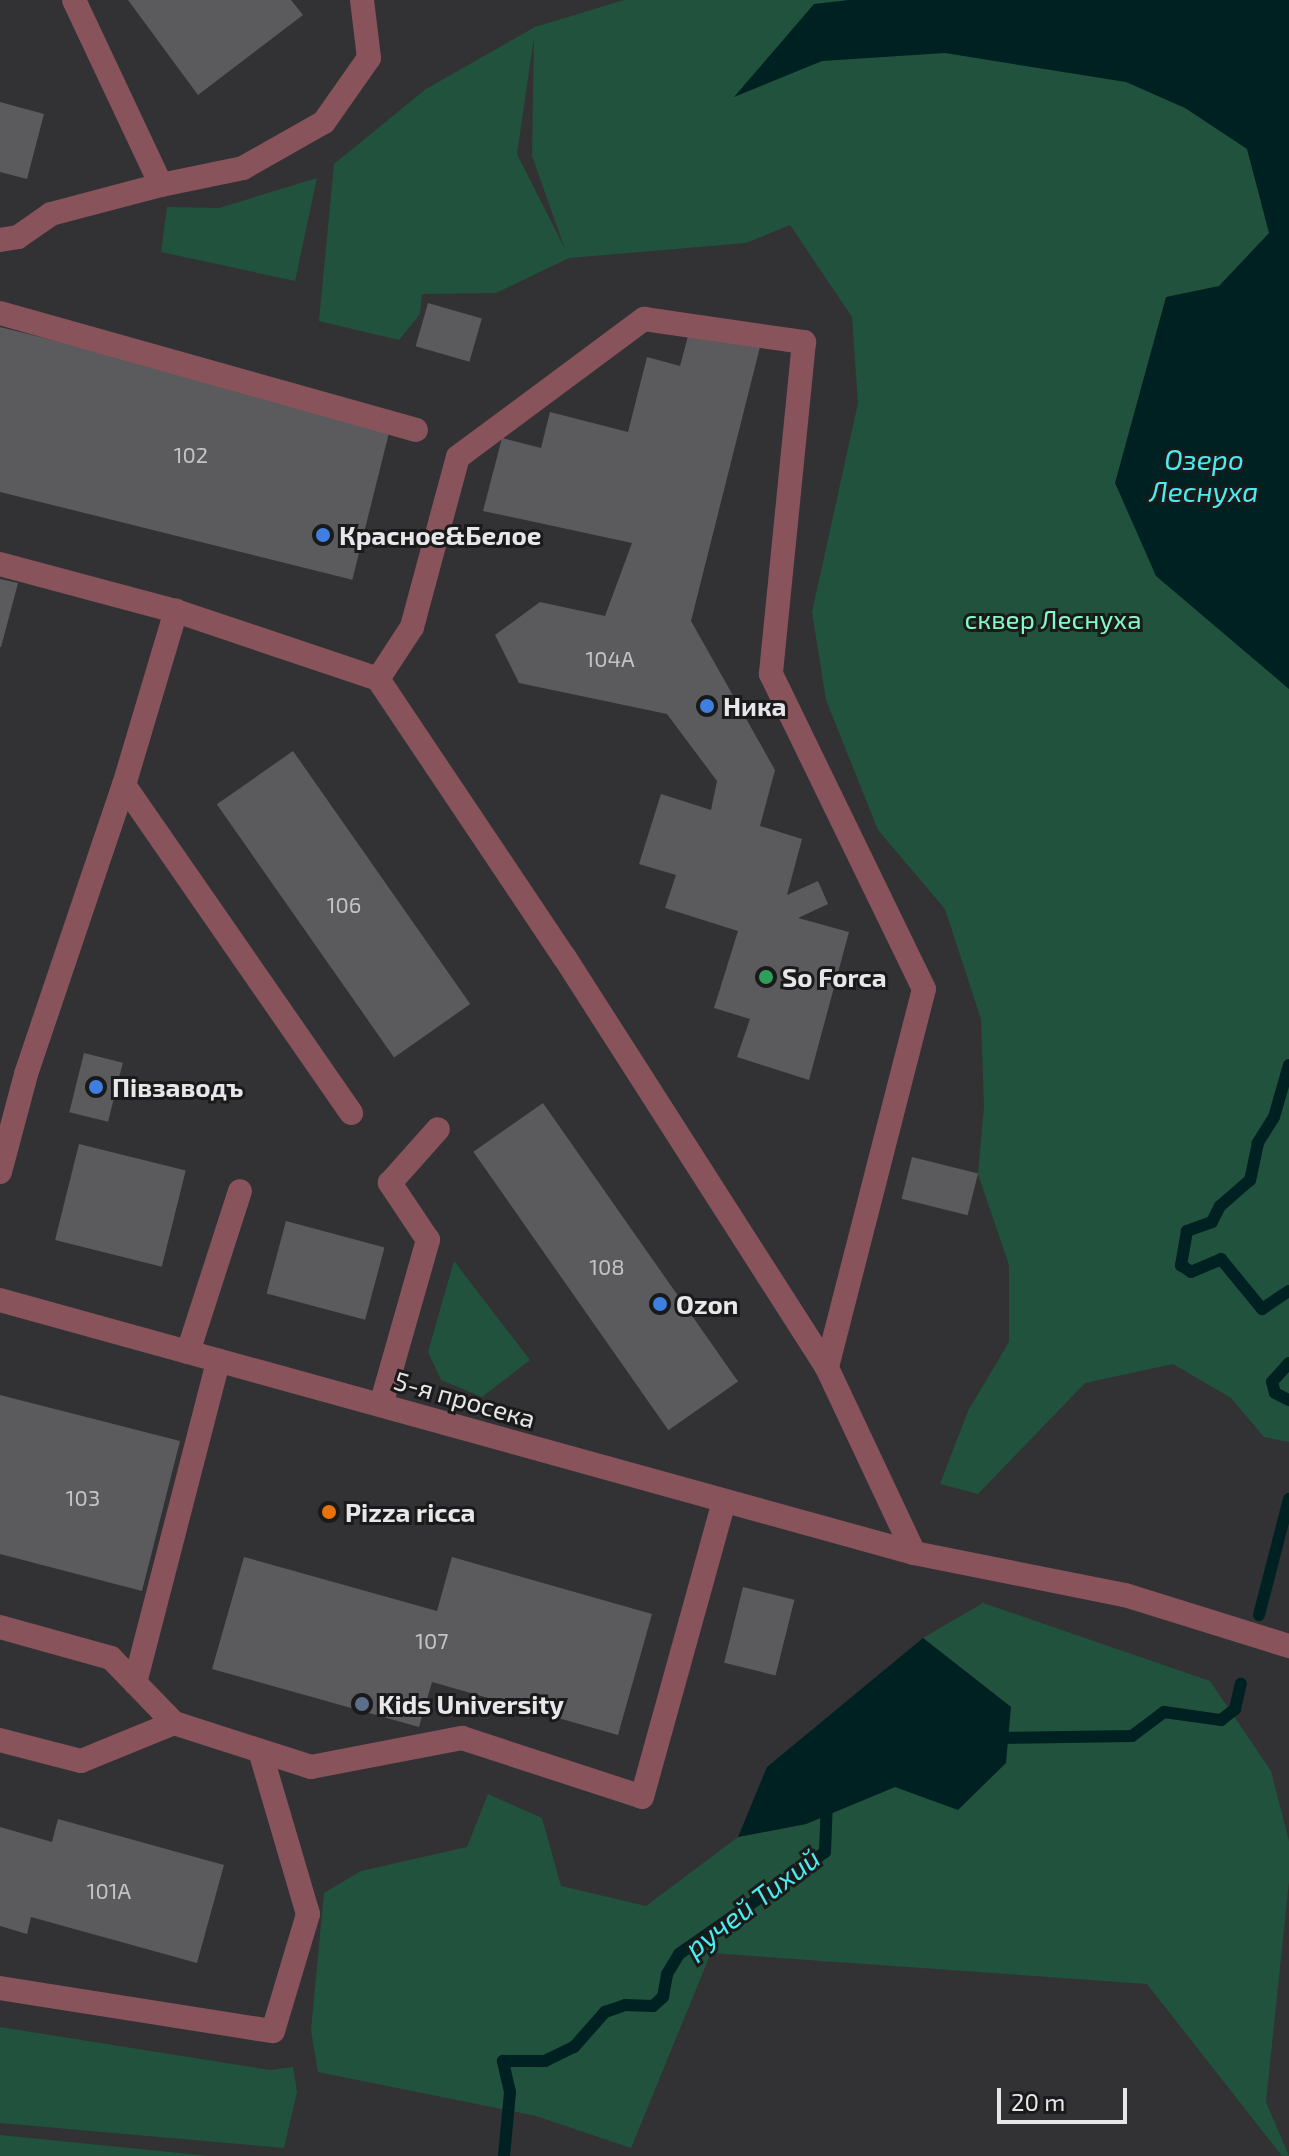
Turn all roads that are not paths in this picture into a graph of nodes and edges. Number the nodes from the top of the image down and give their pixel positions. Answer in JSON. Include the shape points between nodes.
{"nodes":[{"id":1,"x":74,"y":0,"type":"edge"},
{"id":2,"x":362,"y":0,"type":"edge"},
{"id":3,"x":161,"y":185,"type":"junction"},
{"id":4,"x":0,"y":240,"type":"edge"},
{"id":5,"x":0,"y":313,"type":"edge"},
{"id":6,"x":416,"y":430,"type":"dead end"},
{"id":7,"x":0,"y":564,"type":"edge"},
{"id":8,"x":176,"y":611,"type":"junction"},
{"id":9,"x":378,"y":679,"type":"junction"},
{"id":10,"x":124,"y":785,"type":"junction"},
{"id":11,"x":351,"y":1113,"type":"dead end"},
{"id":12,"x":438,"y":1129,"type":"dead end"},
{"id":13,"x":0,"y":1172,"type":"edge"},
{"id":14,"x":240,"y":1191,"type":"dead end"},
{"id":15,"x":0,"y":1300,"type":"edge"},
{"id":16,"x":188,"y":1352,"type":"junction"},
{"id":17,"x":218,"y":1361,"type":"junction"},
{"id":18,"x":827,"y":1368,"type":"junction"},
{"id":19,"x":381,"y":1405,"type":"junction"},
{"id":20,"x":724,"y":1501,"type":"junction"},
{"id":21,"x":914,"y":1553,"type":"junction"},
{"id":22,"x":0,"y":1627,"type":"edge"},
{"id":23,"x":1289,"y":1646,"type":"edge"},
{"id":24,"x":135,"y":1683,"type":"junction"},
{"id":25,"x":174,"y":1723,"type":"junction"},
{"id":26,"x":0,"y":1740,"type":"edge"},
{"id":27,"x":260,"y":1751,"type":"junction"},
{"id":28,"x":0,"y":1988,"type":"edge"}],
"edges":[{"from":1,"to":3,"type":"street"},
{"from":2,"to":3,"type":"street","via":[[369,58],[324,122],[243,168]]},
{"from":3,"to":4,"type":"street","via":[[51,214],[18,237]]},
{"from":5,"to":6,"type":"street"},
{"from":7,"to":8,"type":"street"},
{"from":8,"to":9,"type":"street"},
{"from":8,"to":10,"type":"street"},
{"from":9,"to":18,"type":"street","via":[[565,958]]},
{"from":9,"to":18,"type":"street","via":[[412,627],[458,457],[644,319],[804,342],[771,674],[924,989]]},
{"from":10,"to":11,"type":"street"},
{"from":10,"to":13,"type":"street","via":[[26,1074]]},
{"from":12,"to":19,"type":"street","via":[[390,1183],[428,1240]]},
{"from":14,"to":16,"type":"street"},
{"from":15,"to":16,"type":"street","name":"5-я просека"},
{"from":16,"to":17,"type":"street","name":"5-я просека"},
{"from":17,"to":19,"type":"street","name":"5-я просека"},
{"from":17,"to":24,"type":"street"},
{"from":18,"to":21,"type":"street"},
{"from":19,"to":20,"type":"street","name":"5-я просека"},
{"from":20,"to":21,"type":"street","name":"5-я просека"},
{"from":20,"to":27,"type":"street","via":[[642,1797],[462,1738],[311,1767]]},
{"from":21,"to":23,"type":"street","name":"5-я просека","via":[[1125,1595]]},
{"from":22,"to":24,"type":"street","via":[[111,1658]]},
{"from":24,"to":25,"type":"street"},
{"from":25,"to":26,"type":"street","via":[[81,1761]]},
{"from":25,"to":27,"type":"street"},
{"from":27,"to":28,"type":"street","via":[[308,1914],[273,2031]]}]}
